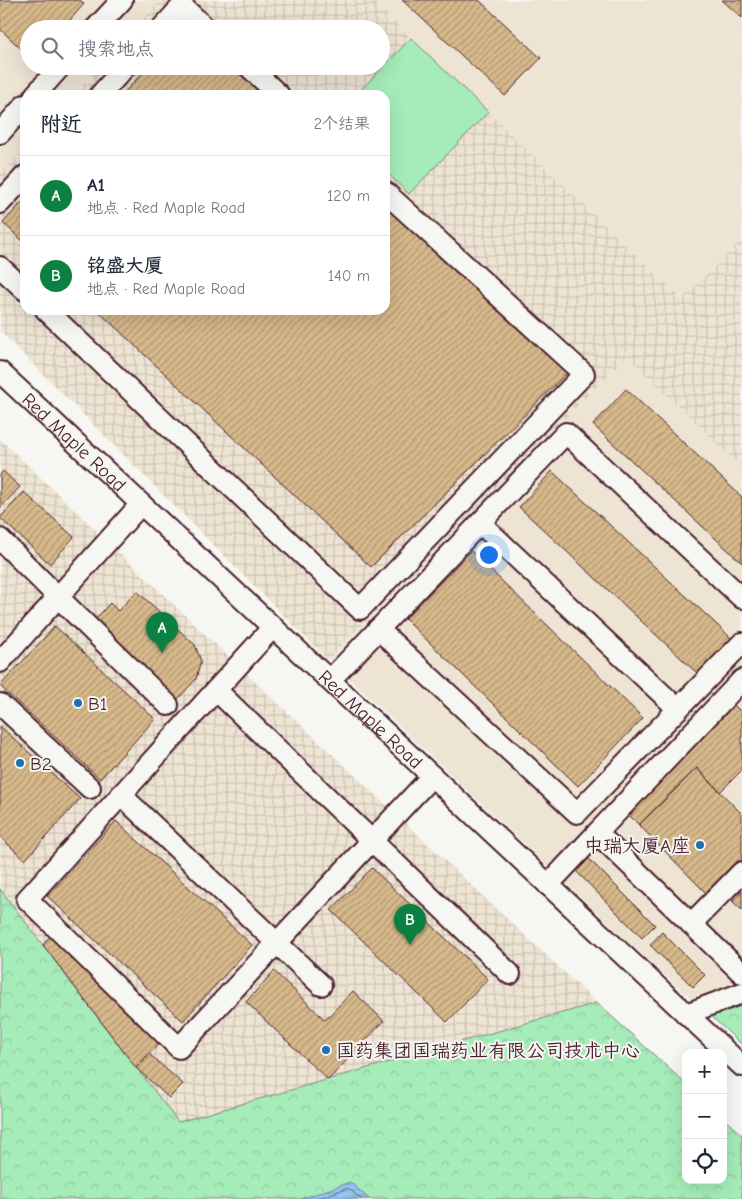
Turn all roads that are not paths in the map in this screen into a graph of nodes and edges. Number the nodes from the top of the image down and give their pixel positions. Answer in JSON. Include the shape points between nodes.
{"nodes":[{"id":1,"x":122,"y":0,"type":"edge"},
{"id":2,"x":104,"y":20,"type":"edge"},
{"id":3,"x":169,"y":20,"type":"edge"},
{"id":4,"x":197,"y":20,"type":"edge"},
{"id":5,"x":53,"y":75,"type":"edge"},
{"id":6,"x":118,"y":75,"type":"edge"},
{"id":7,"x":258,"y":75,"type":"edge"},
{"id":8,"x":39,"y":90,"type":"edge"},
{"id":9,"x":104,"y":90,"type":"edge"},
{"id":10,"x":274,"y":90,"type":"edge"},
{"id":11,"x":20,"y":111,"type":"edge"},
{"id":12,"x":0,"y":133,"type":"edge"},
{"id":13,"x":20,"y":181,"type":"edge"},
{"id":14,"x":390,"y":197,"type":"edge"},
{"id":15,"x":0,"y":203,"type":"edge"},
{"id":16,"x":0,"y":266,"type":"edge"},
{"id":17,"x":20,"y":285,"type":"edge"},
{"id":18,"x":51,"y":315,"type":"edge"},
{"id":19,"x":0,"y":372,"type":"edge"},
{"id":20,"x":141,"y":504,"type":"junction"},
{"id":21,"x":480,"y":523,"type":"junction"},
{"id":22,"x":0,"y":539,"type":"edge"},
{"id":23,"x":58,"y":597,"type":"junction"},
{"id":24,"x":742,"y":598,"type":"edge"},
{"id":25,"x":273,"y":627,"type":"junction"},
{"id":26,"x":378,"y":629,"type":"junction"},
{"id":27,"x":742,"y":643,"type":"edge"},
{"id":28,"x":0,"y":662,"type":"edge"},
{"id":29,"x":330,"y":680,"type":"junction"},
{"id":30,"x":742,"y":680,"type":"edge"},
{"id":31,"x":216,"y":690,"type":"junction"},
{"id":32,"x":0,"y":704,"type":"edge"},
{"id":33,"x":168,"y":705,"type":"dead end"},
{"id":34,"x":678,"y":709,"type":"junction"},
{"id":35,"x":432,"y":776,"type":"junction"},
{"id":36,"x":90,"y":788,"type":"dead end"},
{"id":37,"x":121,"y":795,"type":"junction"},
{"id":38,"x":597,"y":833,"type":"junction"},
{"id":39,"x":372,"y":841,"type":"junction"},
{"id":40,"x":742,"y":872,"type":"edge"},
{"id":41,"x":548,"y":885,"type":"junction"},
{"id":42,"x":691,"y":924,"type":"junction"},
{"id":43,"x":277,"y":943,"type":"junction"},
{"id":44,"x":742,"y":973,"type":"edge"},
{"id":45,"x":510,"y":974,"type":"dead end"},
{"id":46,"x":321,"y":985,"type":"dead end"},
{"id":47,"x":742,"y":993,"type":"edge"},
{"id":48,"x":686,"y":1014,"type":"junction"},
{"id":49,"x":742,"y":1066,"type":"edge"}],
"edges":[{"from":1,"to":2,"type":"street"},
{"from":3,"to":4,"type":"street","via":[[182,6]]},
{"from":5,"to":8,"type":"street"},
{"from":6,"to":9,"type":"street"},
{"from":7,"to":10,"type":"street"},
{"from":11,"to":12,"type":"street"},
{"from":13,"to":15,"type":"street"},
{"from":14,"to":18,"type":"street","via":[[584,374],[360,609]]},
{"from":16,"to":17,"type":"street"},
{"from":19,"to":20,"type":"street","name":"Red Maple Road"},
{"from":20,"to":23,"type":"street"},
{"from":20,"to":25,"type":"street","name":"Red Maple Road"},
{"from":21,"to":24,"type":"street","via":[[566,433]]},
{"from":21,"to":26,"type":"street"},
{"from":21,"to":34,"type":"street"},
{"from":22,"to":23,"type":"street"},
{"from":23,"to":28,"type":"street"},
{"from":23,"to":33,"type":"street"},
{"from":25,"to":29,"type":"street","name":"Red Maple Road"},
{"from":25,"to":31,"type":"street"},
{"from":26,"to":29,"type":"street"},
{"from":26,"to":34,"type":"street","via":[[577,813]]},
{"from":27,"to":34,"type":"street"},
{"from":29,"to":35,"type":"street","name":"Red Maple Road"},
{"from":30,"to":38,"type":"street"},
{"from":31,"to":37,"type":"street"},
{"from":31,"to":39,"type":"street"},
{"from":32,"to":36,"type":"street"},
{"from":35,"to":39,"type":"street"},
{"from":35,"to":41,"type":"street","name":"Red Maple Road"},
{"from":37,"to":43,"type":"street"},
{"from":37,"to":43,"type":"street","via":[[27,900],[179,1048]]},
{"from":38,"to":41,"type":"street"},
{"from":38,"to":42,"type":"street"},
{"from":39,"to":43,"type":"street"},
{"from":39,"to":45,"type":"street"},
{"from":40,"to":42,"type":"street"},
{"from":41,"to":48,"type":"street","name":"Red Maple Road"},
{"from":42,"to":44,"type":"street"},
{"from":43,"to":46,"type":"street"},
{"from":47,"to":48,"type":"street"},
{"from":48,"to":49,"type":"street","name":"Red Maple Road"}]}
